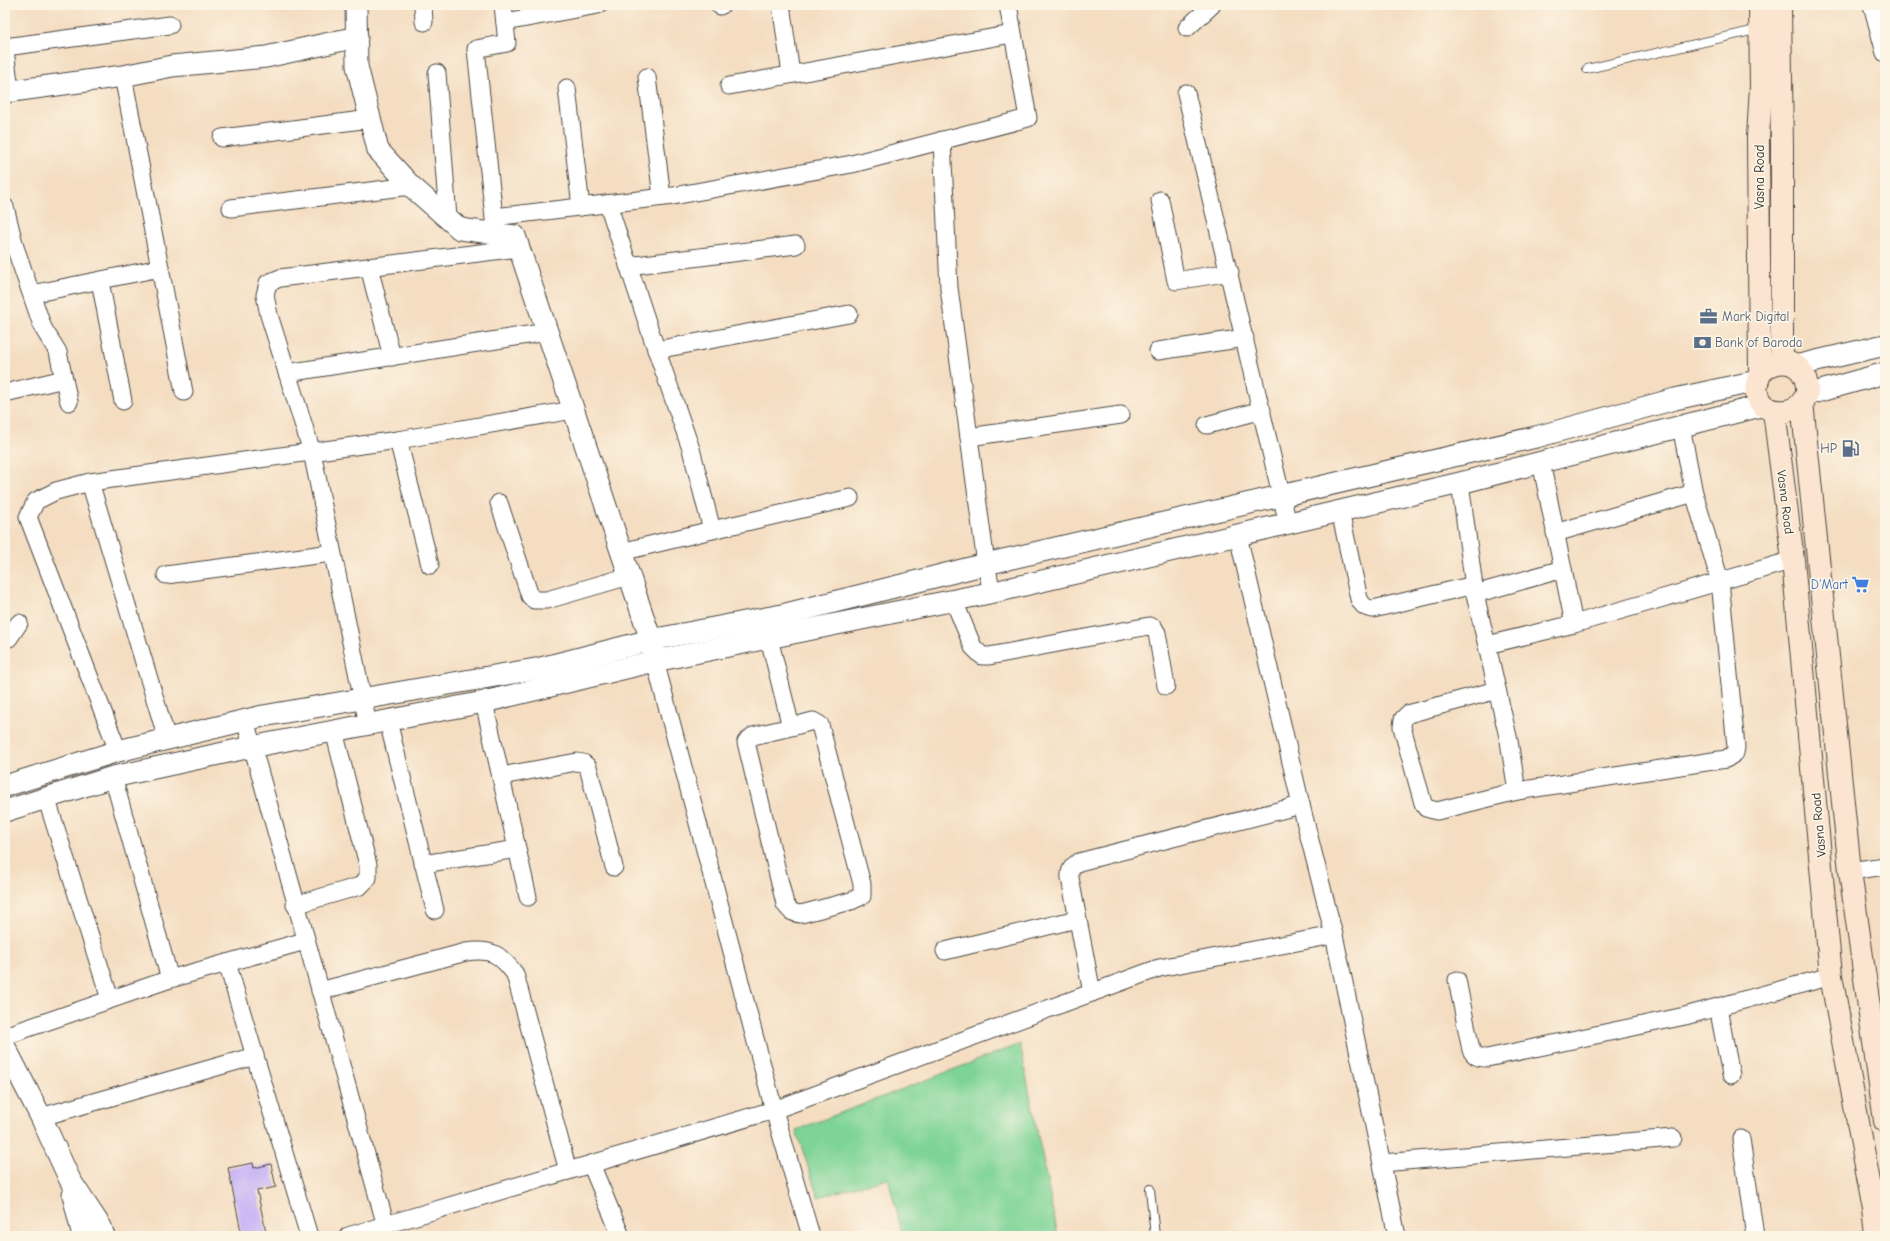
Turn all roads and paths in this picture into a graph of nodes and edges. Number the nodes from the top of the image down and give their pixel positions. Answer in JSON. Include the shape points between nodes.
{"nodes":[{"id":1,"x":356,"y":5,"type":"edge"},
{"id":2,"x":423,"y":5,"type":"edge"},
{"id":3,"x":503,"y":5,"type":"edge"},
{"id":4,"x":598,"y":5,"type":"edge"},
{"id":5,"x":781,"y":5,"type":"edge"},
{"id":6,"x":1008,"y":5,"type":"edge"},
{"id":7,"x":1212,"y":5,"type":"edge"},
{"id":8,"x":1760,"y":5,"type":"edge"},
{"id":9,"x":1780,"y":5,"type":"edge"},
{"id":10,"x":1872,"y":5,"type":"edge"},
{"id":11,"x":565,"y":8,"type":"edge"},
{"id":12,"x":424,"y":22,"type":"dead end"},
{"id":13,"x":505,"y":22,"type":"junction"},
{"id":14,"x":170,"y":25,"type":"dead end"},
{"id":15,"x":1187,"y":28,"type":"dead end"},
{"id":16,"x":1760,"y":29,"type":"junction"},
{"id":17,"x":1012,"y":34,"type":"junction"},
{"id":18,"x":357,"y":37,"type":"junction"},
{"id":19,"x":5,"y":46,"type":"edge"},
{"id":20,"x":5,"y":50,"type":"edge"},
{"id":21,"x":1885,"y":53,"type":"edge"},
{"id":22,"x":1587,"y":69,"type":"dead end"},
{"id":23,"x":437,"y":73,"type":"dead end"},
{"id":24,"x":791,"y":74,"type":"junction"},
{"id":25,"x":122,"y":76,"type":"junction"},
{"id":26,"x":647,"y":77,"type":"dead end"},
{"id":27,"x":729,"y":86,"type":"dead end"},
{"id":28,"x":567,"y":88,"type":"dead end"},
{"id":29,"x":8,"y":91,"type":"edge"},
{"id":30,"x":1186,"y":93,"type":"dead end"},
{"id":31,"x":370,"y":119,"type":"junction"},
{"id":32,"x":1782,"y":137,"type":"junction"},
{"id":33,"x":222,"y":138,"type":"dead end"},
{"id":34,"x":1758,"y":138,"type":"junction"},
{"id":35,"x":942,"y":140,"type":"junction"},
{"id":36,"x":411,"y":186,"type":"junction"},
{"id":37,"x":662,"y":197,"type":"junction"},
{"id":38,"x":1160,"y":200,"type":"dead end"},
{"id":39,"x":608,"y":204,"type":"junction"},
{"id":40,"x":5,"y":207,"type":"edge"},
{"id":41,"x":580,"y":207,"type":"junction"},
{"id":42,"x":231,"y":208,"type":"dead end"},
{"id":43,"x":448,"y":218,"type":"junction"},
{"id":44,"x":494,"y":226,"type":"junction"},
{"id":45,"x":796,"y":245,"type":"dead end"},
{"id":46,"x":519,"y":248,"type":"junction"},
{"id":47,"x":628,"y":266,"type":"junction"},
{"id":48,"x":369,"y":267,"type":"junction"},
{"id":49,"x":160,"y":268,"type":"junction"},
{"id":50,"x":1230,"y":272,"type":"junction"},
{"id":51,"x":100,"y":281,"type":"junction"},
{"id":52,"x":32,"y":294,"type":"junction"},
{"id":53,"x":849,"y":314,"type":"dead end"},
{"id":54,"x":547,"y":332,"type":"junction"},
{"id":55,"x":1245,"y":338,"type":"junction"},
{"id":56,"x":1885,"y":345,"type":"edge"},
{"id":57,"x":656,"y":350,"type":"junction"},
{"id":58,"x":1158,"y":351,"type":"dead end"},
{"id":59,"x":392,"y":357,"type":"junction"},
{"id":60,"x":1788,"y":364,"type":"junction"},
{"id":61,"x":1885,"y":373,"type":"edge"},
{"id":62,"x":287,"y":374,"type":"junction"},
{"id":63,"x":1758,"y":377,"type":"junction"},
{"id":64,"x":64,"y":379,"type":"junction"},
{"id":65,"x":184,"y":392,"type":"dead end"},
{"id":66,"x":5,"y":393,"type":"edge"},
{"id":67,"x":1804,"y":398,"type":"junction"},
{"id":68,"x":123,"y":401,"type":"dead end"},
{"id":69,"x":69,"y":402,"type":"dead end"},
{"id":70,"x":1769,"y":408,"type":"junction"},
{"id":71,"x":573,"y":410,"type":"junction"},
{"id":72,"x":1262,"y":410,"type":"junction"},
{"id":73,"x":1121,"y":415,"type":"dead end"},
{"id":74,"x":1208,"y":425,"type":"dead end"},
{"id":75,"x":1681,"y":426,"type":"junction"},
{"id":76,"x":969,"y":437,"type":"junction"},
{"id":77,"x":398,"y":440,"type":"junction"},
{"id":78,"x":312,"y":452,"type":"junction"},
{"id":79,"x":1541,"y":462,"type":"junction"},
{"id":80,"x":90,"y":482,"type":"junction"},
{"id":81,"x":1460,"y":483,"type":"junction"},
{"id":82,"x":1694,"y":492,"type":"junction"},
{"id":83,"x":1282,"y":495,"type":"junction"},
{"id":84,"x":850,"y":498,"type":"dead end"},
{"id":85,"x":499,"y":503,"type":"dead end"},
{"id":86,"x":1340,"y":511,"type":"junction"},
{"id":87,"x":1288,"y":524,"type":"junction"},
{"id":88,"x":712,"y":530,"type":"junction"},
{"id":89,"x":1555,"y":533,"type":"junction"},
{"id":90,"x":1238,"y":536,"type":"junction"},
{"id":91,"x":620,"y":552,"type":"junction"},
{"id":92,"x":332,"y":553,"type":"junction"},
{"id":93,"x":1793,"y":560,"type":"junction"},
{"id":94,"x":986,"y":564,"type":"junction"},
{"id":95,"x":430,"y":565,"type":"dead end"},
{"id":96,"x":1563,"y":569,"type":"junction"},
{"id":97,"x":166,"y":574,"type":"dead end"},
{"id":98,"x":629,"y":576,"type":"junction"},
{"id":99,"x":1720,"y":581,"type":"junction"},
{"id":100,"x":1474,"y":590,"type":"junction"},
{"id":101,"x":992,"y":593,"type":"junction"},
{"id":102,"x":954,"y":601,"type":"junction"},
{"id":103,"x":19,"y":623,"type":"dead end"},
{"id":104,"x":1574,"y":624,"type":"junction"},
{"id":105,"x":769,"y":638,"type":"junction"},
{"id":106,"x":5,"y":639,"type":"edge"},
{"id":107,"x":651,"y":640,"type":"junction"},
{"id":108,"x":1487,"y":645,"type":"junction"},
{"id":109,"x":655,"y":661,"type":"junction"},
{"id":110,"x":1166,"y":686,"type":"dead end"},
{"id":111,"x":1497,"y":690,"type":"junction"},
{"id":112,"x":363,"y":700,"type":"junction"},
{"id":113,"x":484,"y":702,"type":"junction"},
{"id":114,"x":245,"y":720,"type":"junction"},
{"id":115,"x":378,"y":723,"type":"junction"},
{"id":116,"x":791,"y":726,"type":"junction"},
{"id":117,"x":334,"y":731,"type":"junction"},
{"id":118,"x":167,"y":739,"type":"junction"},
{"id":119,"x":251,"y":747,"type":"junction"},
{"id":120,"x":118,"y":751,"type":"junction"},
{"id":121,"x":501,"y":776,"type":"junction"},
{"id":122,"x":113,"y":777,"type":"junction"},
{"id":123,"x":5,"y":786,"type":"edge"},
{"id":124,"x":1517,"y":791,"type":"junction"},
{"id":125,"x":46,"y":797,"type":"junction"},
{"id":126,"x":1301,"y":805,"type":"junction"},
{"id":127,"x":5,"y":810,"type":"edge"},
{"id":128,"x":518,"y":849,"type":"junction"},
{"id":129,"x":424,"y":864,"type":"junction"},
{"id":130,"x":1885,"y":866,"type":"edge"},
{"id":131,"x":614,"y":867,"type":"dead end"},
{"id":132,"x":1850,"y":871,"type":"junction"},
{"id":133,"x":528,"y":897,"type":"dead end"},
{"id":134,"x":295,"y":905,"type":"junction"},
{"id":135,"x":435,"y":910,"type":"dead end"},
{"id":136,"x":1077,"y":919,"type":"junction"},
{"id":137,"x":1334,"y":935,"type":"junction"},
{"id":138,"x":305,"y":941,"type":"junction"},
{"id":139,"x":945,"y":951,"type":"dead end"},
{"id":140,"x":227,"y":963,"type":"junction"},
{"id":141,"x":1832,"y":976,"type":"junction"},
{"id":142,"x":170,"y":979,"type":"junction"},
{"id":143,"x":1457,"y":980,"type":"dead end"},
{"id":144,"x":320,"y":991,"type":"junction"},
{"id":145,"x":1092,"y":993,"type":"junction"},
{"id":146,"x":110,"y":999,"type":"junction"},
{"id":147,"x":1718,"y":1007,"type":"junction"},
{"id":148,"x":5,"y":1036,"type":"edge"},
{"id":149,"x":5,"y":1047,"type":"edge"},
{"id":150,"x":1880,"y":1051,"type":"edge"},
{"id":151,"x":255,"y":1056,"type":"junction"},
{"id":152,"x":1731,"y":1075,"type":"dead end"},
{"id":153,"x":774,"y":1110,"type":"junction"},
{"id":154,"x":41,"y":1117,"type":"junction"},
{"id":155,"x":1885,"y":1121,"type":"edge"},
{"id":156,"x":1673,"y":1138,"type":"dead end"},
{"id":157,"x":1741,"y":1139,"type":"dead end"},
{"id":158,"x":1382,"y":1163,"type":"junction"},
{"id":159,"x":591,"y":1164,"type":"junction"},
{"id":160,"x":568,"y":1171,"type":"junction"},
{"id":161,"x":70,"y":1180,"type":"junction"},
{"id":162,"x":1150,"y":1189,"type":"dead end"},
{"id":163,"x":1880,"y":1208,"type":"edge"},
{"id":164,"x":386,"y":1226,"type":"junction"},
{"id":165,"x":83,"y":1236,"type":"edge"},
{"id":166,"x":104,"y":1236,"type":"edge"},
{"id":167,"x":309,"y":1236,"type":"edge"},
{"id":168,"x":348,"y":1236,"type":"edge"},
{"id":169,"x":622,"y":1236,"type":"edge"},
{"id":170,"x":812,"y":1236,"type":"edge"},
{"id":171,"x":1156,"y":1236,"type":"edge"},
{"id":172,"x":1397,"y":1236,"type":"edge"},
{"id":173,"x":1755,"y":1236,"type":"edge"},
{"id":174,"x":1877,"y":1236,"type":"edge"}],
"edges":[{"from":1,"to":18,"type":"street"},
{"from":2,"to":12,"type":"street"},
{"from":3,"to":13,"type":"street"},
{"from":4,"to":11,"type":"street"},
{"from":5,"to":24,"type":"street"},
{"from":6,"to":17,"type":"street"},
{"from":7,"to":15,"type":"street"},
{"from":8,"to":16,"type":"main road","name":"Vasna Road"},
{"from":9,"to":32,"type":"main road","name":"Vasna Road"},
{"from":10,"to":21,"type":"street"},
{"from":11,"to":13,"type":"street"},
{"from":13,"to":44,"type":"street","via":[[507,43],[476,49]]},
{"from":14,"to":19,"type":"street"},
{"from":16,"to":22,"type":"lane"},
{"from":16,"to":34,"type":"main road","name":"Vasna Road","via":[[1761,86]]},
{"from":17,"to":24,"type":"street"},
{"from":17,"to":35,"type":"street","via":[[1028,118]]},
{"from":18,"to":25,"type":"street","via":[[266,57],[172,66]]},
{"from":18,"to":31,"type":"street","via":[[357,66]]},
{"from":20,"to":29,"type":"street"},
{"from":23,"to":43,"type":"street"},
{"from":24,"to":27,"type":"street"},
{"from":25,"to":29,"type":"street"},
{"from":25,"to":49,"type":"street"},
{"from":26,"to":37,"type":"street"},
{"from":28,"to":41,"type":"street"},
{"from":30,"to":50,"type":"street"},
{"from":31,"to":33,"type":"street"},
{"from":31,"to":36,"type":"street","via":[[378,150]]},
{"from":32,"to":34,"type":"main road"},
{"from":32,"to":60,"type":"main road","name":"Vasna Road"},
{"from":34,"to":63,"type":"main road","name":"Vasna Road"},
{"from":35,"to":37,"type":"street","via":[[852,164]]},
{"from":35,"to":76,"type":"street","via":[[949,281]]},
{"from":36,"to":42,"type":"street"},
{"from":36,"to":43,"type":"street"},
{"from":37,"to":39,"type":"street"},
{"from":38,"to":50,"type":"street","via":[[1176,281]]},
{"from":39,"to":41,"type":"street"},
{"from":39,"to":47,"type":"street"},
{"from":40,"to":52,"type":"street","via":[[15,247]]},
{"from":41,"to":44,"type":"street"},
{"from":43,"to":44,"type":"street","via":[[460,229]]},
{"from":44,"to":46,"type":"street","via":[[515,236]]},
{"from":45,"to":47,"type":"street"},
{"from":46,"to":48,"type":"street"},
{"from":46,"to":54,"type":"street"},
{"from":47,"to":57,"type":"street"},
{"from":48,"to":59,"type":"street"},
{"from":48,"to":62,"type":"street","via":[[280,278],[268,283],[265,295],[269,315]]},
{"from":49,"to":51,"type":"street"},
{"from":49,"to":65,"type":"street"},
{"from":50,"to":55,"type":"street"},
{"from":51,"to":52,"type":"street"},
{"from":51,"to":68,"type":"street"},
{"from":52,"to":64,"type":"street","via":[[43,328],[58,352]]},
{"from":53,"to":57,"type":"street"},
{"from":54,"to":59,"type":"street"},
{"from":54,"to":71,"type":"street"},
{"from":55,"to":58,"type":"street"},
{"from":55,"to":72,"type":"street"},
{"from":56,"to":60,"type":"street"},
{"from":57,"to":88,"type":"street","via":[[691,449]]},
{"from":59,"to":62,"type":"street"},
{"from":60,"to":63,"type":"main road","via":[[1771,364]]},
{"from":60,"to":67,"type":"main road","via":[[1802,373],[1805,379]]},
{"from":61,"to":67,"type":"street"},
{"from":62,"to":78,"type":"street"},
{"from":63,"to":70,"type":"main road","via":[[1758,396]]},
{"from":63,"to":83,"type":"street","via":[[1536,436]]},
{"from":64,"to":66,"type":"street"},
{"from":64,"to":69,"type":"street"},
{"from":67,"to":70,"type":"main road","via":[[1790,411]]},
{"from":67,"to":132,"type":"main road","name":"Vasna Road"},
{"from":70,"to":75,"type":"street"},
{"from":70,"to":93,"type":"main road","name":"Vasna Road"},
{"from":71,"to":77,"type":"street"},
{"from":71,"to":91,"type":"street"},
{"from":72,"to":74,"type":"street"},
{"from":72,"to":83,"type":"street"},
{"from":73,"to":76,"type":"street"},
{"from":75,"to":79,"type":"street"},
{"from":75,"to":82,"type":"street"},
{"from":76,"to":94,"type":"street"},
{"from":77,"to":78,"type":"street"},
{"from":77,"to":95,"type":"street"},
{"from":78,"to":80,"type":"street"},
{"from":78,"to":92,"type":"street"},
{"from":79,"to":81,"type":"street"},
{"from":79,"to":89,"type":"street"},
{"from":80,"to":118,"type":"street"},
{"from":80,"to":120,"type":"street","via":[[56,491],[36,501],[28,517]]},
{"from":81,"to":86,"type":"street"},
{"from":81,"to":100,"type":"street"},
{"from":82,"to":89,"type":"street"},
{"from":82,"to":99,"type":"street"},
{"from":83,"to":87,"type":"street"},
{"from":83,"to":94,"type":"street"},
{"from":84,"to":88,"type":"street"},
{"from":85,"to":98,"type":"street","via":[[530,596],[534,600],[547,600]]},
{"from":86,"to":87,"type":"street"},
{"from":86,"to":100,"type":"street","via":[[1359,599],[1367,608]]},
{"from":87,"to":90,"type":"street"},
{"from":88,"to":91,"type":"street"},
{"from":89,"to":96,"type":"street"},
{"from":90,"to":101,"type":"street"},
{"from":90,"to":126,"type":"street"},
{"from":91,"to":98,"type":"street"},
{"from":92,"to":97,"type":"street"},
{"from":92,"to":112,"type":"street"},
{"from":93,"to":99,"type":"street"},
{"from":93,"to":141,"type":"main road","name":"Vasna Road"},
{"from":94,"to":101,"type":"street"},
{"from":94,"to":107,"type":"street","via":[[782,615]]},
{"from":96,"to":100,"type":"street"},
{"from":96,"to":104,"type":"street"},
{"from":98,"to":107,"type":"street"},
{"from":99,"to":104,"type":"street"},
{"from":99,"to":124,"type":"street","via":[[1735,753],[1726,759]]},
{"from":100,"to":108,"type":"street"},
{"from":101,"to":102,"type":"street"},
{"from":102,"to":105,"type":"street"},
{"from":102,"to":110,"type":"street","via":[[973,648],[982,656],[1149,626],[1154,628]]},
{"from":103,"to":106,"type":"street","via":[[9,638]]},
{"from":104,"to":108,"type":"street"},
{"from":105,"to":109,"type":"street"},
{"from":105,"to":116,"type":"street"},
{"from":107,"to":109,"type":"street"},
{"from":107,"to":112,"type":"street","via":[[541,668]]},
{"from":108,"to":111,"type":"street"},
{"from":109,"to":113,"type":"street"},
{"from":109,"to":153,"type":"street"},
{"from":111,"to":124,"type":"street"},
{"from":111,"to":124,"type":"street","via":[[1408,714],[1403,719],[1402,727],[1426,808],[1437,810]]},
{"from":112,"to":114,"type":"street"},
{"from":112,"to":115,"type":"street"},
{"from":113,"to":115,"type":"street"},
{"from":113,"to":121,"type":"street"},
{"from":114,"to":118,"type":"street"},
{"from":114,"to":119,"type":"street"},
{"from":115,"to":117,"type":"street"},
{"from":115,"to":129,"type":"street"},
{"from":116,"to":116,"type":"street","via":[[813,721],[820,725],[862,884],[862,896],[801,914],[794,914],[785,904],[746,742],[753,736]]},
{"from":117,"to":119,"type":"street"},
{"from":117,"to":134,"type":"street","via":[[368,865],[368,878],[360,886]]},
{"from":118,"to":120,"type":"street"},
{"from":119,"to":122,"type":"street"},
{"from":119,"to":134,"type":"street"},
{"from":120,"to":123,"type":"street"},
{"from":121,"to":128,"type":"street"},
{"from":121,"to":131,"type":"street","via":[[577,762],[588,767]]},
{"from":122,"to":125,"type":"street"},
{"from":122,"to":142,"type":"street"},
{"from":125,"to":127,"type":"street"},
{"from":125,"to":146,"type":"street"},
{"from":126,"to":136,"type":"street","via":[[1079,862],[1070,872]]},
{"from":126,"to":137,"type":"street"},
{"from":128,"to":129,"type":"street"},
{"from":128,"to":133,"type":"street"},
{"from":129,"to":135,"type":"street"},
{"from":130,"to":132,"type":"street"},
{"from":132,"to":150,"type":"main road","name":"Vasna Road"},
{"from":134,"to":138,"type":"street"},
{"from":136,"to":139,"type":"street"},
{"from":136,"to":145,"type":"street"},
{"from":137,"to":145,"type":"street","via":[[1159,968]]},
{"from":137,"to":158,"type":"street"},
{"from":138,"to":140,"type":"street"},
{"from":138,"to":144,"type":"street"},
{"from":140,"to":142,"type":"street"},
{"from":140,"to":151,"type":"street"},
{"from":141,"to":147,"type":"street"},
{"from":141,"to":163,"type":"main road","name":"Vasna Road"},
{"from":142,"to":146,"type":"street"},
{"from":143,"to":147,"type":"street","via":[[1471,1050],[1480,1058]]},
{"from":144,"to":160,"type":"street","via":[[466,952],[482,949],[495,953],[506,961],[515,974]]},
{"from":144,"to":164,"type":"street"},
{"from":145,"to":153,"type":"street"},
{"from":146,"to":148,"type":"street"},
{"from":147,"to":152,"type":"street"},
{"from":149,"to":154,"type":"street"},
{"from":150,"to":155,"type":"main road","name":"Vasna Road"},
{"from":151,"to":154,"type":"street"},
{"from":151,"to":167,"type":"street"},
{"from":153,"to":159,"type":"street"},
{"from":153,"to":170,"type":"street"},
{"from":154,"to":161,"type":"street"},
{"from":156,"to":158,"type":"street"},
{"from":157,"to":173,"type":"street"},
{"from":158,"to":172,"type":"street"},
{"from":159,"to":160,"type":"street"},
{"from":159,"to":169,"type":"street"},
{"from":160,"to":164,"type":"street"},
{"from":161,"to":165,"type":"street"},
{"from":161,"to":166,"type":"street","via":[[101,1227]]},
{"from":162,"to":171,"type":"lane"},
{"from":163,"to":174,"type":"main road","name":"Vasna Road"},
{"from":164,"to":168,"type":"street"}]}
